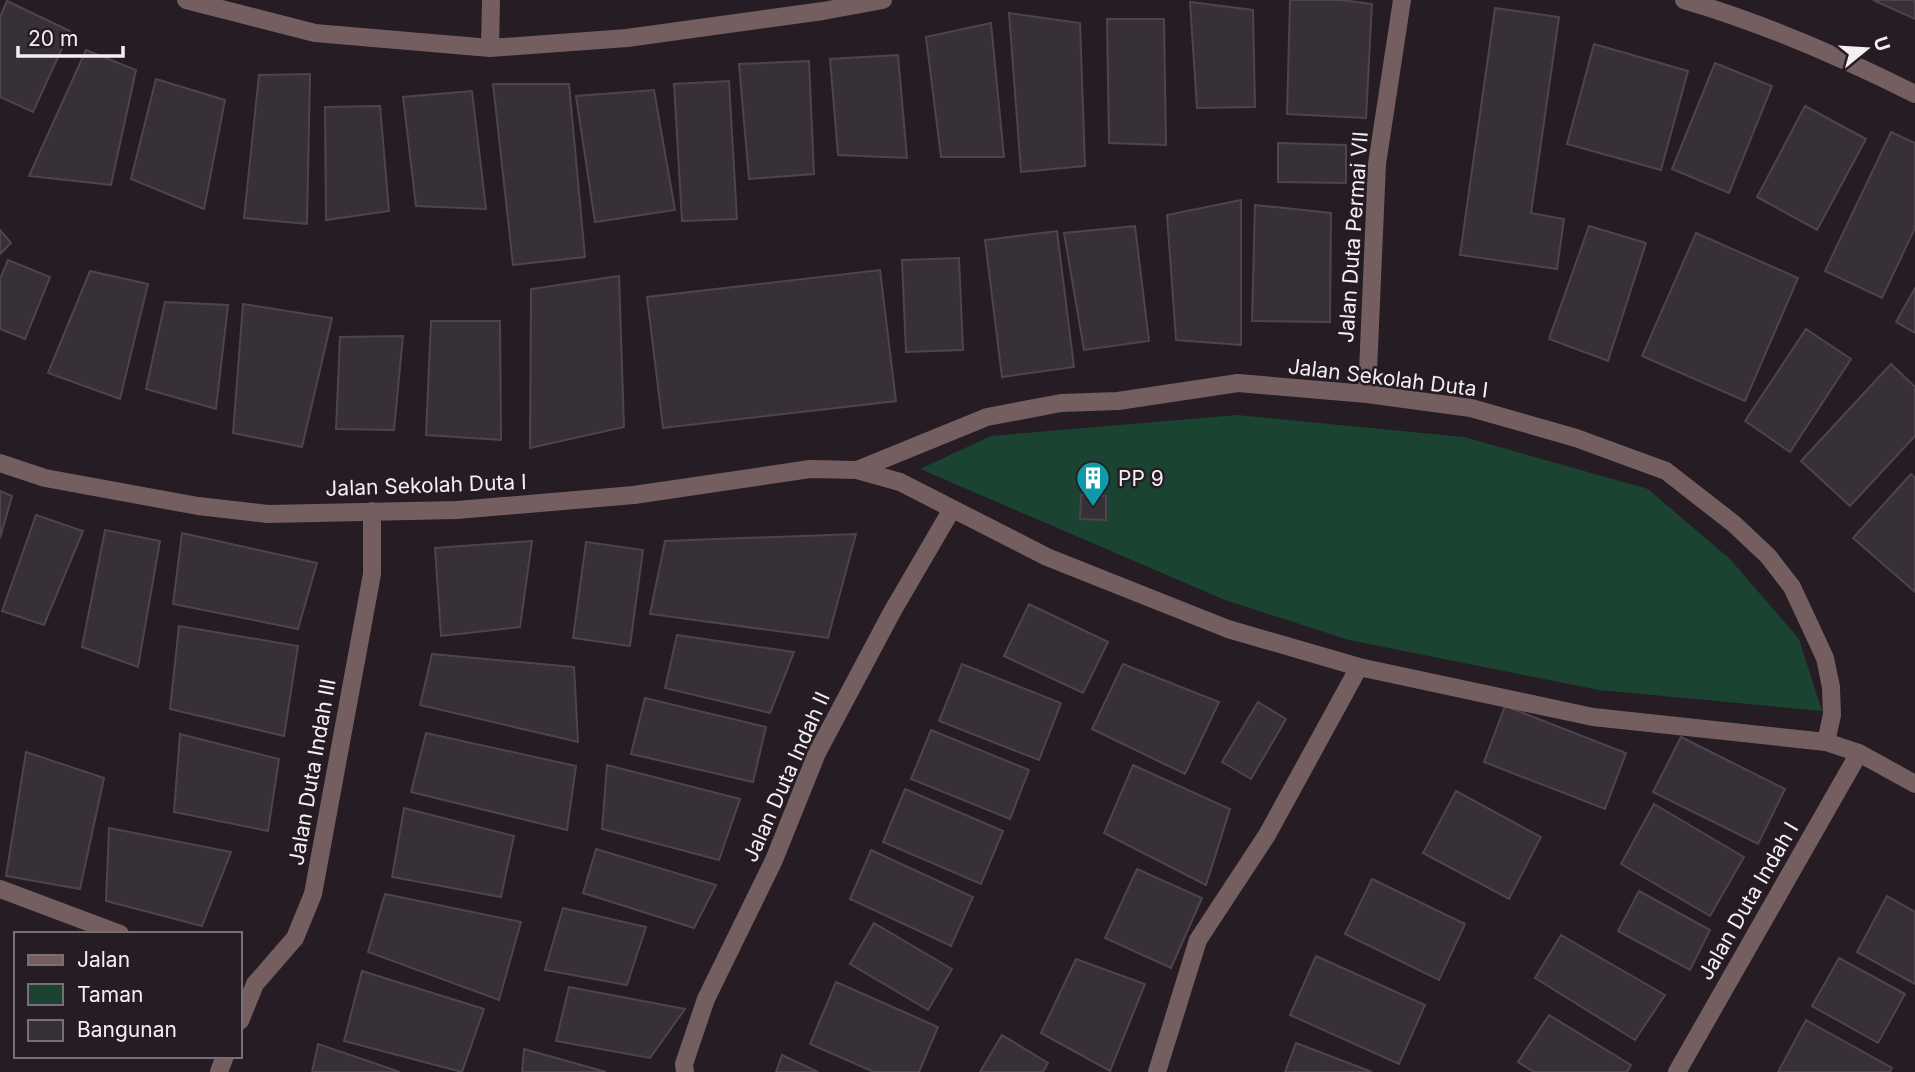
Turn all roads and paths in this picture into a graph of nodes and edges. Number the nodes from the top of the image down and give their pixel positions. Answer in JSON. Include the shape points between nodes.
{"nodes":[{"id":1,"x":186,"y":0,"type":"edge"},
{"id":2,"x":491,"y":0,"type":"edge"},
{"id":3,"x":883,"y":0,"type":"edge"},
{"id":4,"x":1402,"y":0,"type":"edge"},
{"id":5,"x":1684,"y":0,"type":"edge"},
{"id":6,"x":489,"y":48,"type":"junction"},
{"id":7,"x":1915,"y":94,"type":"edge"},
{"id":8,"x":1367,"y":394,"type":"junction"},
{"id":9,"x":0,"y":463,"type":"edge"},
{"id":10,"x":856,"y":470,"type":"junction"},
{"id":11,"x":952,"y":509,"type":"junction"},
{"id":12,"x":372,"y":511,"type":"junction"},
{"id":13,"x":1359,"y":667,"type":"junction"},
{"id":14,"x":1826,"y":742,"type":"junction"},
{"id":15,"x":1859,"y":753,"type":"junction"},
{"id":16,"x":1915,"y":784,"type":"edge"},
{"id":17,"x":0,"y":889,"type":"edge"},
{"id":18,"x":115,"y":932,"type":"edge"},
{"id":19,"x":247,"y":981,"type":"edge"},
{"id":20,"x":242,"y":1010,"type":"edge"},
{"id":21,"x":685,"y":1072,"type":"edge"},
{"id":22,"x":1157,"y":1072,"type":"edge"},
{"id":23,"x":1677,"y":1072,"type":"edge"}],
"edges":[{"from":1,"to":6,"type":"street","via":[[316,33]]},
{"from":2,"to":6,"type":"street"},
{"from":3,"to":6,"type":"street","via":[[627,37]]},
{"from":4,"to":8,"type":"street","name":"Jalan Duta Permai VII","via":[[1377,164]]},
{"from":5,"to":7,"type":"street","via":[[1865,69]]},
{"from":8,"to":10,"type":"street","name":"Jalan Sekolah Duta I","via":[[1238,383],[1118,401],[1060,403],[987,418]]},
{"from":8,"to":14,"type":"street","name":"Jalan Sekolah Duta I","via":[[1471,408],[1576,438],[1666,471],[1734,524],[1792,587],[1825,658],[1832,687]]},
{"from":9,"to":12,"type":"street","name":"Jalan Sekolah Duta I","via":[[45,478],[198,506],[268,513]]},
{"from":10,"to":11,"type":"street","name":"Jalan Sekolah Duta I","via":[[900,482]]},
{"from":10,"to":12,"type":"street","name":"Jalan Sekolah Duta I","via":[[810,469],[634,495],[457,510]]},
{"from":11,"to":13,"type":"street","name":"Jalan Sekolah Duta I","via":[[1047,557],[1228,629]]},
{"from":11,"to":21,"type":"street","name":"Jalan Duta Indah II","via":[[817,752],[774,860],[706,999]]},
{"from":12,"to":19,"type":"street","name":"Jalan Duta Indah III","via":[[372,574],[313,894],[295,939]]},
{"from":13,"to":14,"type":"street","name":"Jalan Sekolah Duta I","via":[[1593,717]]},
{"from":13,"to":22,"type":"street","via":[[1267,835],[1198,940]]},
{"from":14,"to":15,"type":"street","name":"Jalan Sekolah Duta I"},
{"from":15,"to":16,"type":"street","name":"Jalan Sekolah Duta I"},
{"from":15,"to":23,"type":"street","name":"Jalan Duta Indah I"},
{"from":17,"to":18,"type":"street"},
{"from":19,"to":20,"type":"street","name":"Jalan Duta Indah III"}]}
